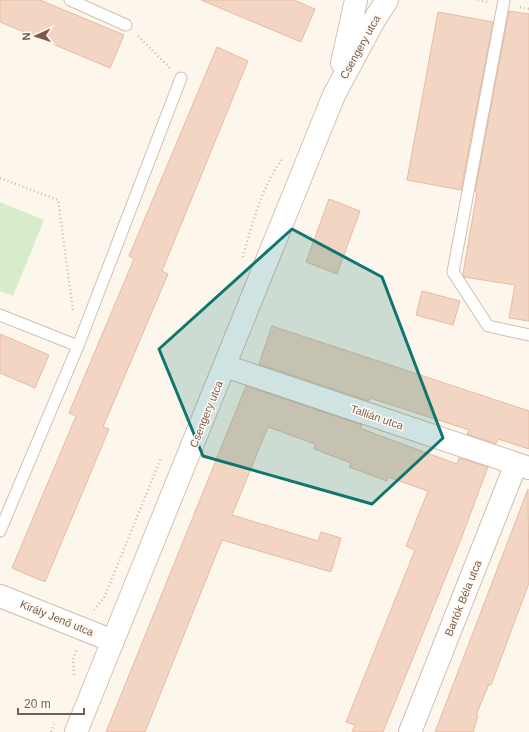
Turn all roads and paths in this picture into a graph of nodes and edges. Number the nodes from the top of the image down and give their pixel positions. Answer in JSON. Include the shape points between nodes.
{"nodes":[{"id":1,"x":70,"y":0,"type":"edge"},
{"id":2,"x":356,"y":0,"type":"edge"},
{"id":3,"x":387,"y":0,"type":"edge"},
{"id":4,"x":504,"y":0,"type":"edge"},
{"id":5,"x":126,"y":25,"type":"joint"},
{"id":6,"x":181,"y":78,"type":"joint"},
{"id":7,"x":334,"y":96,"type":"junction"},
{"id":8,"x":287,"y":153,"type":"dead end"},
{"id":9,"x":0,"y":178,"type":"edge"},
{"id":10,"x":242,"y":260,"type":"dead end"},
{"id":11,"x":0,"y":315,"type":"edge"},
{"id":12,"x":529,"y":335,"type":"edge"},
{"id":13,"x":78,"y":346,"type":"junction"},
{"id":14,"x":225,"y":366,"type":"junction"},
{"id":15,"x":162,"y":456,"type":"dead end"},
{"id":16,"x":523,"y":466,"type":"edge"},
{"id":17,"x":0,"y":531,"type":"edge"},
{"id":18,"x":0,"y":596,"type":"edge"},
{"id":19,"x":92,"y":611,"type":"dead end"},
{"id":20,"x":113,"y":641,"type":"junction"},
{"id":21,"x":77,"y":648,"type":"dead end"},
{"id":22,"x":73,"y":681,"type":"dead end"},
{"id":23,"x":76,"y":732,"type":"edge"},
{"id":24,"x":410,"y":732,"type":"edge"}],
"edges":[{"from":1,"to":5,"type":"lane"},
{"from":2,"to":7,"type":"main road","name":"Csengery utca"},
{"from":3,"to":7,"type":"main road","name":"Csengery utca","via":[[372,22]]},
{"from":4,"to":12,"type":"lane","via":[[453,272],[488,326]]},
{"from":5,"to":6,"type":"path"},
{"from":6,"to":13,"type":"lane"},
{"from":7,"to":14,"type":"main road","name":"Csengery utca"},
{"from":8,"to":10,"type":"path","via":[[274,170],[249,233]]},
{"from":9,"to":13,"type":"path","via":[[58,200]]},
{"from":11,"to":13,"type":"lane"},
{"from":13,"to":17,"type":"lane"},
{"from":14,"to":16,"type":"main road","name":"Tallián utca"},
{"from":14,"to":20,"type":"main road","name":"Csengery utca"},
{"from":15,"to":19,"type":"path","via":[[104,598]]},
{"from":16,"to":24,"type":"main road","name":"Bartók Béla utca"},
{"from":18,"to":20,"type":"main road","name":"Király Jenő utca"},
{"from":20,"to":23,"type":"main road","name":"Csengery utca"},
{"from":21,"to":22,"type":"path","via":[[73,660]]}]}
